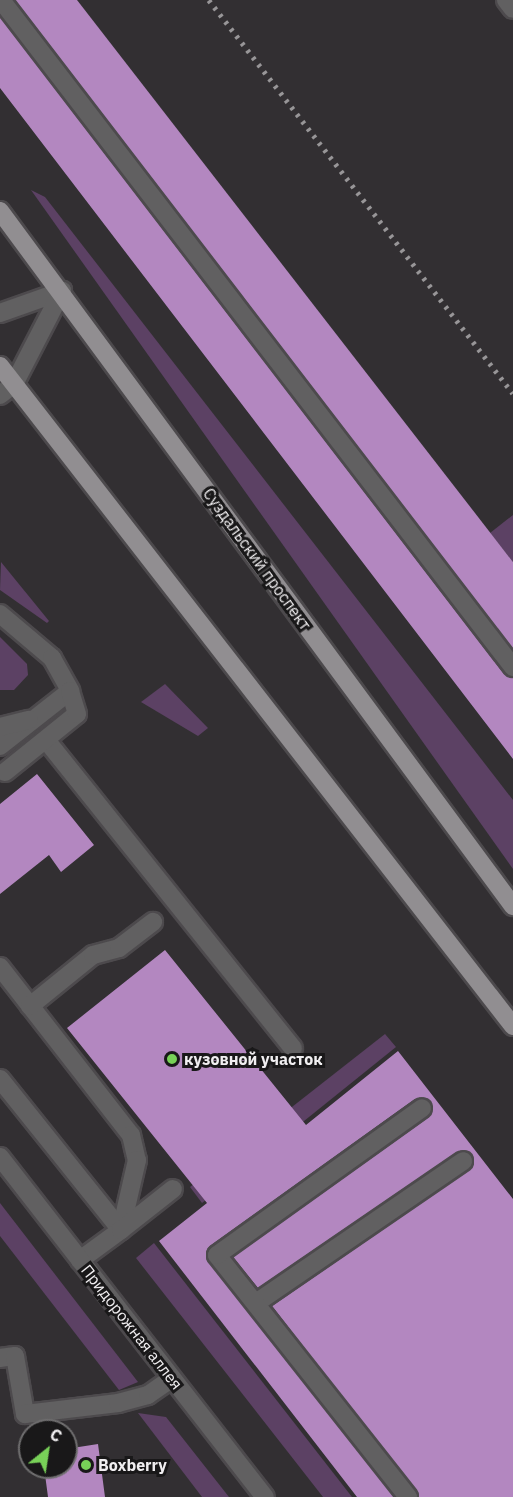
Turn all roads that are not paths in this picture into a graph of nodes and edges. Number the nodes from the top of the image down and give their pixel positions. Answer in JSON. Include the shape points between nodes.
{"nodes":[{"id":1,"x":1,"y":0,"type":"edge"},
{"id":2,"x":506,"y":0,"type":"edge"},
{"id":3,"x":513,"y":9,"type":"edge"},
{"id":4,"x":0,"y":211,"type":"edge"},
{"id":5,"x":62,"y":291,"type":"junction"},
{"id":6,"x":0,"y":313,"type":"edge"},
{"id":7,"x":0,"y":366,"type":"edge"},
{"id":8,"x":7,"y":390,"type":"edge"},
{"id":9,"x":0,"y":614,"type":"edge"},
{"id":10,"x":513,"y":667,"type":"edge"},
{"id":11,"x":70,"y":691,"type":"junction"},
{"id":12,"x":34,"y":719,"type":"junction"},
{"id":13,"x":0,"y":727,"type":"edge"},
{"id":14,"x":46,"y":740,"type":"junction"},
{"id":15,"x":0,"y":746,"type":"edge"},
{"id":16,"x":5,"y":772,"type":"dead end"},
{"id":17,"x":513,"y":906,"type":"edge"},
{"id":18,"x":153,"y":922,"type":"dead end"},
{"id":19,"x":0,"y":967,"type":"edge"},
{"id":20,"x":30,"y":1006,"type":"junction"},
{"id":21,"x":513,"y":1026,"type":"edge"},
{"id":22,"x":293,"y":1048,"type":"dead end"},
{"id":23,"x":0,"y":1079,"type":"edge"},
{"id":24,"x":422,"y":1107,"type":"dead end"},
{"id":25,"x":0,"y":1157,"type":"edge"},
{"id":26,"x":463,"y":1161,"type":"dead end"},
{"id":27,"x":173,"y":1189,"type":"dead end"},
{"id":28,"x":121,"y":1230,"type":"junction"},
{"id":29,"x":80,"y":1260,"type":"junction"},
{"id":30,"x":256,"y":1303,"type":"junction"},
{"id":31,"x":0,"y":1358,"type":"edge"},
{"id":32,"x":172,"y":1378,"type":"junction"},
{"id":33,"x":265,"y":1497,"type":"edge"},
{"id":34,"x":408,"y":1497,"type":"edge"}],
"edges":[{"from":1,"to":10,"type":"street"},
{"from":2,"to":3,"type":"street"},
{"from":4,"to":5,"type":"main road","name":"Суздальский проспект"},
{"from":5,"to":6,"type":"street"},
{"from":5,"to":8,"type":"street"},
{"from":5,"to":17,"type":"main road","name":"Суздальский проспект"},
{"from":7,"to":8,"type":"main road"},
{"from":8,"to":21,"type":"main road"},
{"from":9,"to":11,"type":"street","via":[[52,658]]},
{"from":11,"to":12,"type":"street"},
{"from":11,"to":14,"type":"street","via":[[77,714]]},
{"from":12,"to":13,"type":"street"},
{"from":12,"to":15,"type":"street"},
{"from":14,"to":16,"type":"street"},
{"from":14,"to":22,"type":"street"},
{"from":18,"to":20,"type":"street","via":[[119,948],[93,955]]},
{"from":19,"to":20,"type":"street"},
{"from":20,"to":28,"type":"street","via":[[131,1135],[137,1160]]},
{"from":23,"to":28,"type":"street"},
{"from":24,"to":30,"type":"street","via":[[217,1255]]},
{"from":25,"to":29,"type":"street","name":"Придорожная аллея"},
{"from":26,"to":30,"type":"street"},
{"from":27,"to":28,"type":"street"},
{"from":28,"to":29,"type":"street"},
{"from":29,"to":32,"type":"street","name":"Придорожная аллея"},
{"from":30,"to":34,"type":"street"},
{"from":31,"to":32,"type":"street","via":[[15,1356],[25,1414],[118,1403],[148,1395]]},
{"from":32,"to":33,"type":"street","name":"Придорожная аллея"}]}
